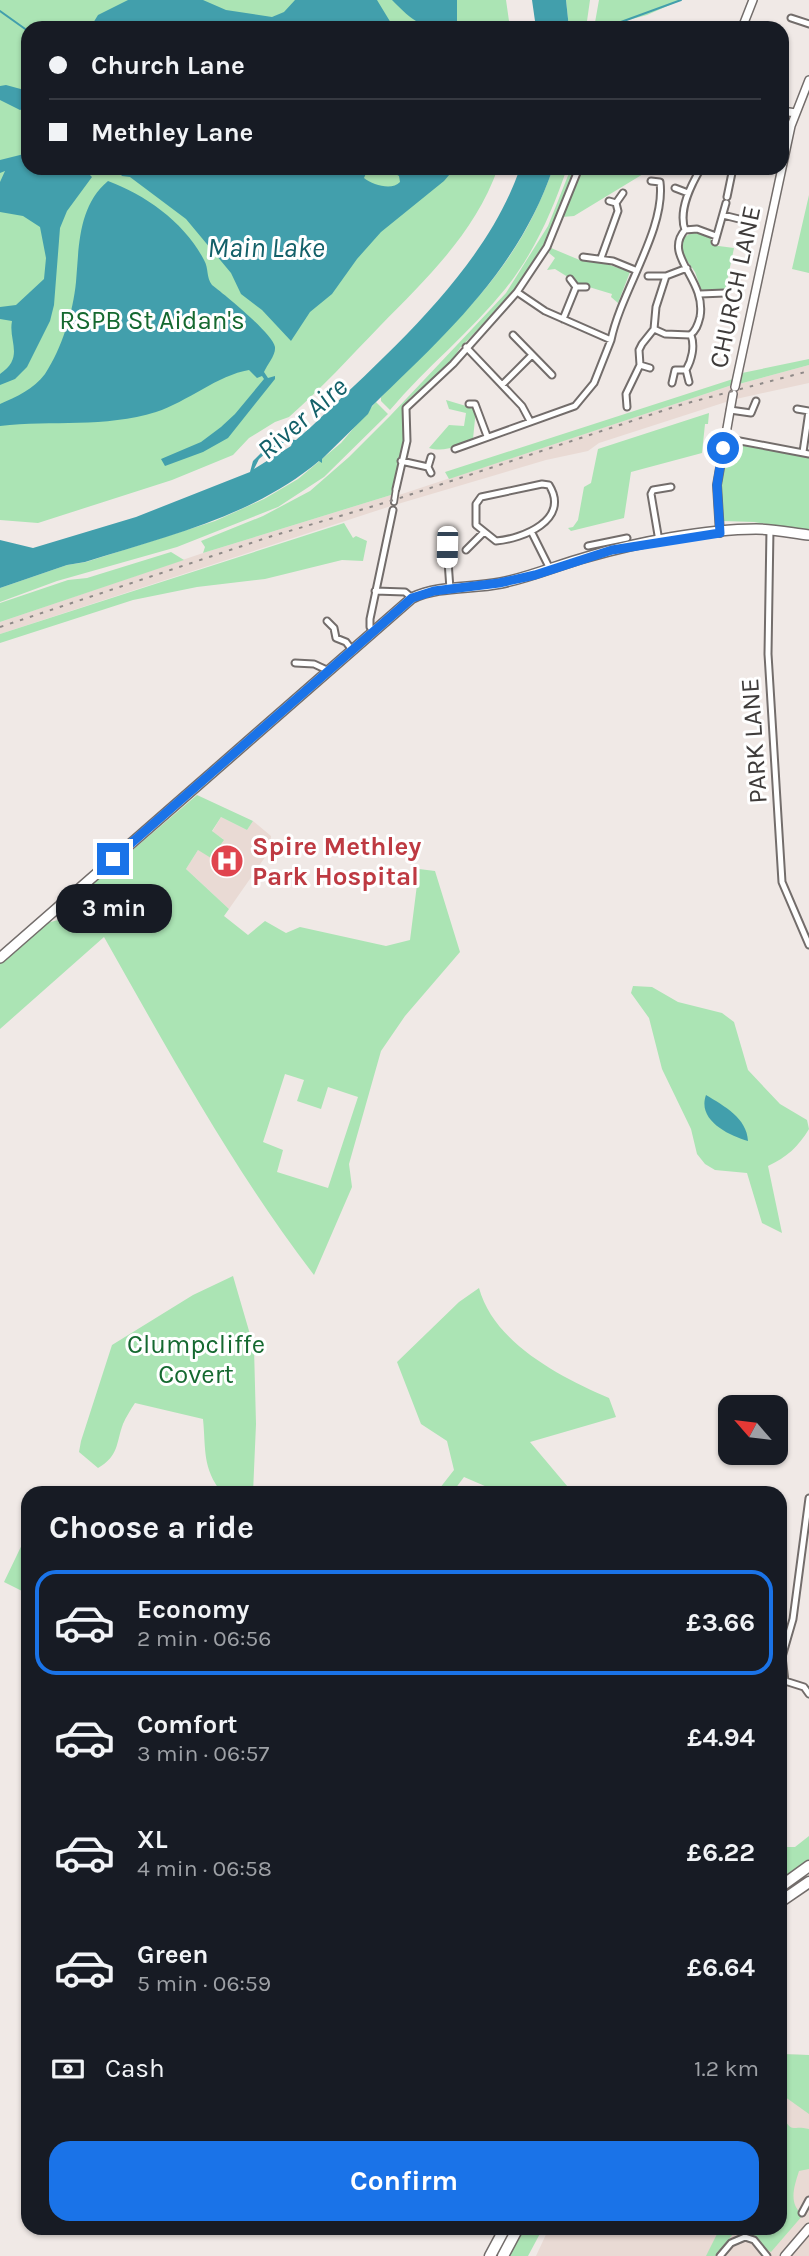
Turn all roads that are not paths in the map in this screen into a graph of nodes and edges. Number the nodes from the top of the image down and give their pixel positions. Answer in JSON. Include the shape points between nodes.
{"nodes":[{"id":1,"x":753,"y":0,"type":"edge"},
{"id":2,"x":790,"y":18,"type":"dead end"},
{"id":3,"x":747,"y":21,"type":"edge"},
{"id":4,"x":809,"y":24,"type":"edge"},
{"id":5,"x":809,"y":79,"type":"edge"},
{"id":6,"x":789,"y":112,"type":"edge"},
{"id":7,"x":796,"y":113,"type":"junction"},
{"id":8,"x":789,"y":144,"type":"edge"},
{"id":9,"x":576,"y":175,"type":"edge"},
{"id":10,"x":697,"y":175,"type":"edge"},
{"id":11,"x":731,"y":175,"type":"edge"},
{"id":12,"x":782,"y":175,"type":"edge"},
{"id":13,"x":651,"y":181,"type":"dead end"},
{"id":14,"x":675,"y":188,"type":"dead end"},
{"id":15,"x":623,"y":193,"type":"dead end"},
{"id":16,"x":688,"y":193,"type":"junction"},
{"id":17,"x":608,"y":201,"type":"dead end"},
{"id":18,"x":616,"y":203,"type":"junction"},
{"id":19,"x":723,"y":215,"type":"junction"},
{"id":20,"x":739,"y":219,"type":"dead end"},
{"id":21,"x":685,"y":230,"type":"junction"},
{"id":22,"x":583,"y":257,"type":"dead end"},
{"id":23,"x":601,"y":258,"type":"junction"},
{"id":24,"x":687,"y":268,"type":"junction"},
{"id":25,"x":635,"y":270,"type":"junction"},
{"id":26,"x":648,"y":275,"type":"dead end"},
{"id":27,"x":666,"y":276,"type":"junction"},
{"id":28,"x":570,"y":279,"type":"dead end"},
{"id":29,"x":576,"y":287,"type":"junction"},
{"id":30,"x":586,"y":287,"type":"dead end"},
{"id":31,"x":517,"y":292,"type":"junction"},
{"id":32,"x":724,"y":293,"type":"dead end"},
{"id":33,"x":699,"y":294,"type":"junction"},
{"id":34,"x":563,"y":319,"type":"junction"},
{"id":35,"x":654,"y":329,"type":"junction"},
{"id":36,"x":513,"y":335,"type":"dead end"},
{"id":37,"x":691,"y":335,"type":"junction"},
{"id":38,"x":608,"y":339,"type":"junction"},
{"id":39,"x":466,"y":347,"type":"junction"},
{"id":40,"x":532,"y":355,"type":"junction"},
{"id":41,"x":640,"y":365,"type":"junction"},
{"id":42,"x":650,"y":368,"type":"dead end"},
{"id":43,"x":686,"y":370,"type":"junction"},
{"id":44,"x":552,"y":375,"type":"dead end"},
{"id":45,"x":689,"y":382,"type":"dead end"},
{"id":46,"x":672,"y":383,"type":"dead end"},
{"id":47,"x":502,"y":385,"type":"junction"},
{"id":48,"x":756,"y":401,"type":"dead end"},
{"id":49,"x":468,"y":404,"type":"dead end"},
{"id":50,"x":627,"y":407,"type":"dead end"},
{"id":51,"x":797,"y":409,"type":"dead end"},
{"id":52,"x":730,"y":410,"type":"junction"},
{"id":53,"x":809,"y":411,"type":"edge"},
{"id":54,"x":530,"y":421,"type":"junction"},
{"id":55,"x":487,"y":436,"type":"junction"},
{"id":56,"x":724,"y":438,"type":"junction"},
{"id":57,"x":455,"y":449,"type":"dead end"},
{"id":58,"x":806,"y":453,"type":"edge"},
{"id":59,"x":430,"y":457,"type":"dead end"},
{"id":60,"x":401,"y":461,"type":"junction"},
{"id":61,"x":671,"y":487,"type":"dead end"},
{"id":62,"x":396,"y":489,"type":"joint"},
{"id":63,"x":394,"y":502,"type":"dead end"},
{"id":64,"x":393,"y":510,"type":"dead end"},
{"id":65,"x":770,"y":530,"type":"junction"},
{"id":66,"x":483,"y":533,"type":"junction"},
{"id":67,"x":532,"y":533,"type":"junction"},
{"id":68,"x":720,"y":533,"type":"junction"},
{"id":69,"x":809,"y":535,"type":"edge"},
{"id":70,"x":626,"y":538,"type":"dead end"},
{"id":71,"x":659,"y":541,"type":"junction"},
{"id":72,"x":611,"y":546,"type":"junction"},
{"id":73,"x":447,"y":547,"type":"dead end"},
{"id":74,"x":588,"y":547,"type":"dead end"},
{"id":75,"x":466,"y":550,"type":"dead end"},
{"id":76,"x":550,"y":569,"type":"junction"},
{"id":77,"x":450,"y":589,"type":"junction"},
{"id":78,"x":375,"y":591,"type":"junction"},
{"id":79,"x":412,"y":598,"type":"junction"},
{"id":80,"x":327,"y":621,"type":"dead end"},
{"id":81,"x":373,"y":631,"type":"junction"},
{"id":82,"x":352,"y":650,"type":"junction"},
{"id":83,"x":295,"y":663,"type":"dead end"},
{"id":84,"x":329,"y":671,"type":"junction"},
{"id":85,"x":809,"y":945,"type":"edge"},
{"id":86,"x":0,"y":958,"type":"edge"},
{"id":87,"x":809,"y":1498,"type":"edge"},
{"id":88,"x":787,"y":1640,"type":"edge"},
{"id":89,"x":787,"y":1682,"type":"edge"},
{"id":90,"x":809,"y":1694,"type":"edge"},
{"id":91,"x":809,"y":1866,"type":"edge"},
{"id":92,"x":787,"y":1882,"type":"edge"},
{"id":93,"x":809,"y":1882,"type":"edge"},
{"id":94,"x":787,"y":1897,"type":"edge"},
{"id":95,"x":809,"y":2200,"type":"edge"},
{"id":96,"x":802,"y":2213,"type":"dead end"},
{"id":97,"x":809,"y":2228,"type":"edge"},
{"id":98,"x":501,"y":2235,"type":"edge"},
{"id":99,"x":514,"y":2235,"type":"edge"},
{"id":100,"x":760,"y":2248,"type":"junction"},
{"id":101,"x":784,"y":2255,"type":"edge"},
{"id":102,"x":490,"y":2256,"type":"edge"},
{"id":103,"x":503,"y":2256,"type":"edge"},
{"id":104,"x":720,"y":2256,"type":"edge"},
{"id":105,"x":758,"y":2256,"type":"edge"},
{"id":106,"x":767,"y":2256,"type":"edge"}],
"edges":[{"from":1,"to":3,"type":"street"},
{"from":2,"to":4,"type":"street"},
{"from":5,"to":7,"type":"street","name":"CHURCH LANE"},
{"from":6,"to":7,"type":"street"},
{"from":7,"to":8,"type":"street","name":"CHURCH LANE"},
{"from":9,"to":31,"type":"street","via":[[547,247]]},
{"from":10,"to":16,"type":"street"},
{"from":11,"to":19,"type":"street"},
{"from":12,"to":52,"type":"street","name":"CHURCH LANE"},
{"from":13,"to":25,"type":"street","via":[[660,181],[659,206]]},
{"from":14,"to":16,"type":"street"},
{"from":15,"to":18,"type":"street"},
{"from":16,"to":21,"type":"street"},
{"from":17,"to":18,"type":"street"},
{"from":18,"to":23,"type":"street","via":[[618,211]]},
{"from":19,"to":20,"type":"street"},
{"from":19,"to":21,"type":"street","via":[[716,239],[697,229]]},
{"from":21,"to":24,"type":"street","via":[[677,246]]},
{"from":22,"to":23,"type":"street"},
{"from":23,"to":25,"type":"street"},
{"from":24,"to":27,"type":"street"},
{"from":24,"to":33,"type":"street"},
{"from":25,"to":38,"type":"street"},
{"from":26,"to":27,"type":"street"},
{"from":27,"to":35,"type":"street"},
{"from":28,"to":29,"type":"street"},
{"from":29,"to":30,"type":"street"},
{"from":29,"to":34,"type":"street"},
{"from":31,"to":34,"type":"street"},
{"from":31,"to":39,"type":"street"},
{"from":32,"to":33,"type":"street"},
{"from":33,"to":37,"type":"street","via":[[701,313]]},
{"from":34,"to":38,"type":"street"},
{"from":35,"to":37,"type":"street"},
{"from":35,"to":41,"type":"street","via":[[639,350]]},
{"from":36,"to":40,"type":"street"},
{"from":37,"to":43,"type":"street","via":[[694,343]]},
{"from":38,"to":54,"type":"street","via":[[594,383],[582,400]]},
{"from":39,"to":47,"type":"street"},
{"from":39,"to":60,"type":"street","via":[[408,404],[407,441]]},
{"from":40,"to":44,"type":"street"},
{"from":40,"to":47,"type":"street"},
{"from":41,"to":42,"type":"street"},
{"from":41,"to":50,"type":"street","via":[[622,393]]},
{"from":43,"to":45,"type":"street"},
{"from":43,"to":46,"type":"street","via":[[671,370]]},
{"from":47,"to":54,"type":"street"},
{"from":48,"to":52,"type":"street","via":[[751,413]]},
{"from":49,"to":55,"type":"street","via":[[475,404]]},
{"from":51,"to":53,"type":"street"},
{"from":52,"to":56,"type":"street","name":"CHURCH LANE"},
{"from":53,"to":58,"type":"street"},
{"from":54,"to":55,"type":"street"},
{"from":55,"to":57,"type":"street"},
{"from":56,"to":58,"type":"street"},
{"from":56,"to":68,"type":"street","name":"CHURCH LANE","via":[[717,485]]},
{"from":59,"to":60,"type":"street","via":[[429,470]]},
{"from":60,"to":62,"type":"street"},
{"from":61,"to":71,"type":"street","via":[[651,494]]},
{"from":62,"to":63,"type":"street"},
{"from":64,"to":78,"type":"street"},
{"from":65,"to":68,"type":"main road"},
{"from":65,"to":69,"type":"main road"},
{"from":65,"to":85,"type":"street","name":"PARK LANE","via":[[768,654],[782,883]]},
{"from":66,"to":67,"type":"street","via":[[496,541]]},
{"from":66,"to":67,"type":"street","via":[[475,525],[474,515],[481,497],[549,485],[554,493],[551,512]]},
{"from":66,"to":75,"type":"street"},
{"from":67,"to":76,"type":"street"},
{"from":68,"to":71,"type":"main road"},
{"from":70,"to":72,"type":"street"},
{"from":71,"to":72,"type":"main road"},
{"from":72,"to":74,"type":"street"},
{"from":72,"to":76,"type":"main road"},
{"from":73,"to":77,"type":"street"},
{"from":76,"to":77,"type":"main road","via":[[499,583]]},
{"from":77,"to":79,"type":"main road"},
{"from":78,"to":79,"type":"street","via":[[405,592]]},
{"from":78,"to":81,"type":"street","via":[[369,627]]},
{"from":79,"to":81,"type":"main road"},
{"from":80,"to":82,"type":"street","via":[[335,638]]},
{"from":81,"to":82,"type":"main road"},
{"from":82,"to":84,"type":"main road"},
{"from":83,"to":84,"type":"street"},
{"from":84,"to":86,"type":"main road"},
{"from":87,"to":88,"type":"street"},
{"from":89,"to":90,"type":"street","via":[[804,1686]]},
{"from":91,"to":92,"type":"highway"},
{"from":93,"to":94,"type":"highway"},
{"from":95,"to":96,"type":"street"},
{"from":97,"to":101,"type":"main road"},
{"from":98,"to":102,"type":"highway"},
{"from":99,"to":103,"type":"highway"},
{"from":100,"to":104,"type":"street","via":[[751,2238],[742,2237]]},
{"from":100,"to":105,"type":"street"},
{"from":100,"to":106,"type":"street"}]}
